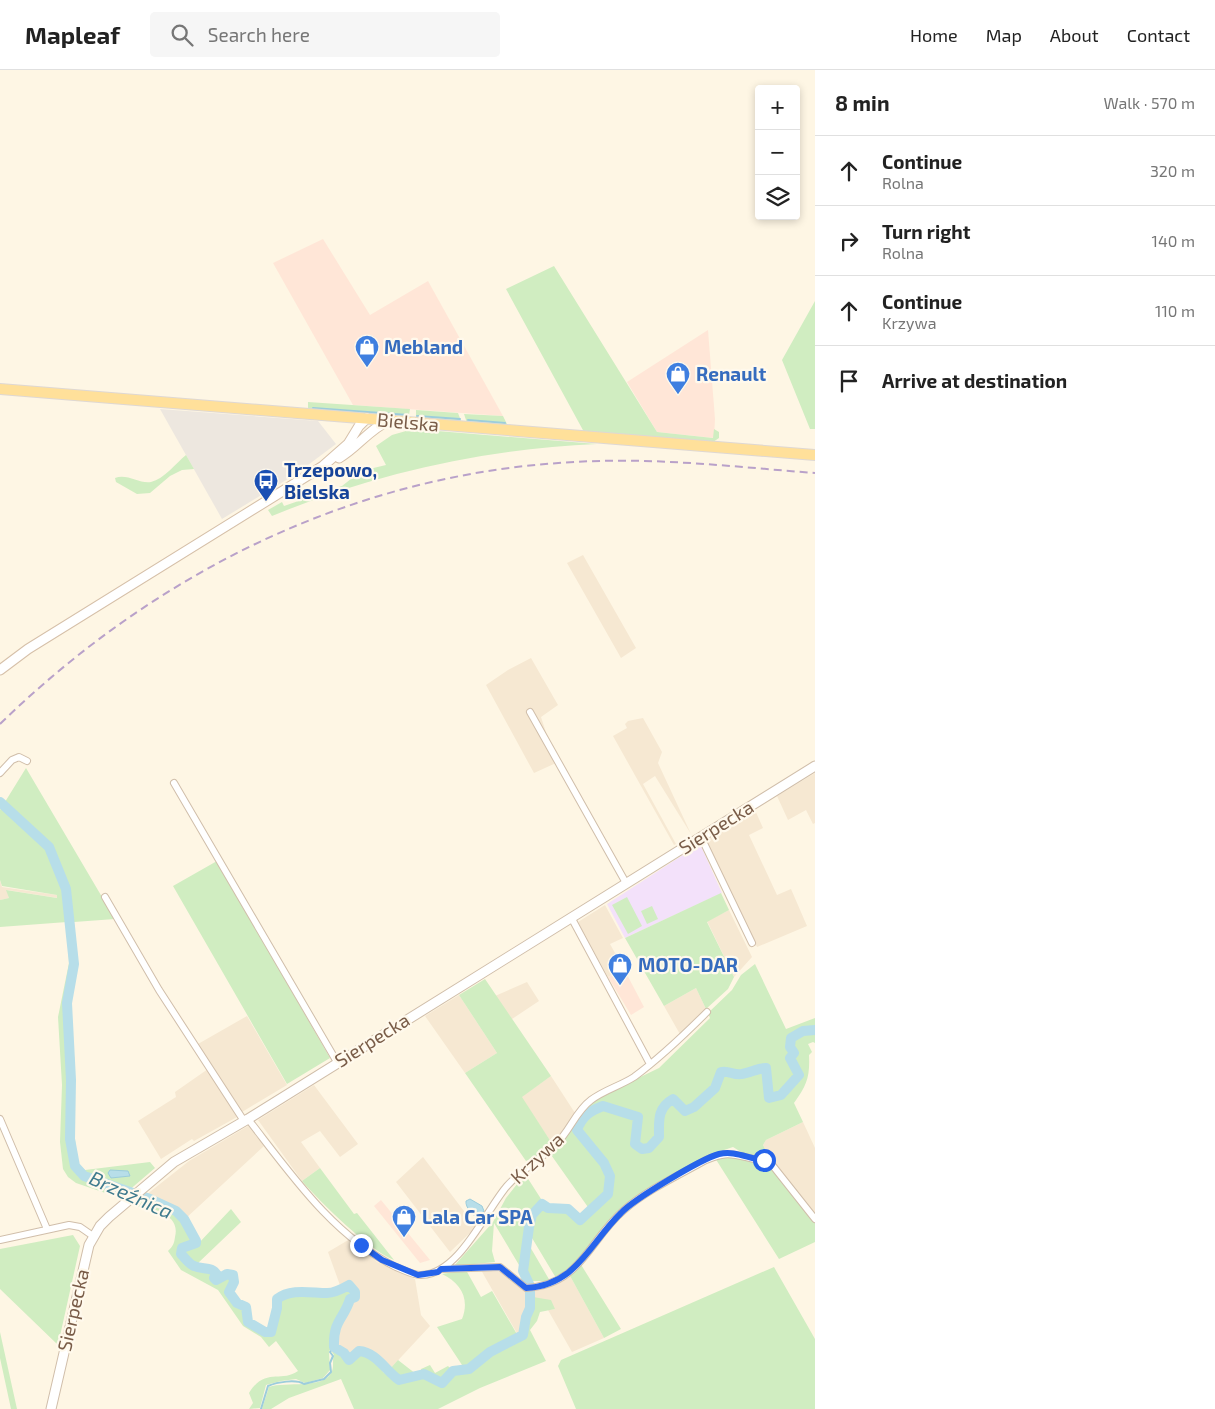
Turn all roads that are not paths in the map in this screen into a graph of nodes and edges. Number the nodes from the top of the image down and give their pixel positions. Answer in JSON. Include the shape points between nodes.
{"nodes":[{"id":1,"x":0,"y":389,"type":"edge"},
{"id":2,"x":345,"y":417,"type":"junction"},
{"id":3,"x":368,"y":419,"type":"junction"},
{"id":4,"x":390,"y":420,"type":"junction"},
{"id":5,"x":370,"y":431,"type":"junction"},
{"id":6,"x":355,"y":433,"type":"junction"},
{"id":7,"x":815,"y":454,"type":"edge"},
{"id":8,"x":323,"y":466,"type":"junction"},
{"id":9,"x":0,"y":670,"type":"edge"},
{"id":10,"x":530,"y":712,"type":"dead end"},
{"id":11,"x":26,"y":761,"type":"dead end"},
{"id":12,"x":815,"y":766,"type":"edge"},
{"id":13,"x":0,"y":773,"type":"edge"},
{"id":14,"x":174,"y":783,"type":"dead end"},
{"id":15,"x":701,"y":836,"type":"junction"},
{"id":16,"x":626,"y":883,"type":"junction"},
{"id":17,"x":105,"y":897,"type":"dead end"},
{"id":18,"x":571,"y":917,"type":"junction"},
{"id":19,"x":752,"y":943,"type":"dead end"},
{"id":20,"x":707,"y":1012,"type":"dead end"},
{"id":21,"x":336,"y":1062,"type":"junction"},
{"id":22,"x":650,"y":1064,"type":"junction"},
{"id":23,"x":0,"y":1119,"type":"edge"},
{"id":24,"x":246,"y":1120,"type":"junction"},
{"id":25,"x":815,"y":1219,"type":"edge"},
{"id":26,"x":47,"y":1229,"type":"junction"},
{"id":27,"x":93,"y":1236,"type":"junction"},
{"id":28,"x":0,"y":1240,"type":"edge"},
{"id":29,"x":441,"y":1269,"type":"junction"},
{"id":30,"x":51,"y":1409,"type":"edge"}],
"edges":[{"from":1,"to":2,"type":"main road","name":"Bielska"},
{"from":2,"to":3,"type":"main road","name":"Bielska"},
{"from":2,"to":6,"type":"street"},
{"from":3,"to":4,"type":"main road","name":"Bielska"},
{"from":3,"to":5,"type":"street"},
{"from":3,"to":6,"type":"street"},
{"from":4,"to":5,"type":"street"},
{"from":4,"to":7,"type":"main road","name":"Bielska"},
{"from":5,"to":8,"type":"street","via":[[353,449]]},
{"from":6,"to":8,"type":"street","via":[[348,444]]},
{"from":8,"to":9,"type":"street","via":[[61,628]]},
{"from":10,"to":16,"type":"street"},
{"from":11,"to":13,"type":"street","via":[[19,757],[12,760]]},
{"from":12,"to":15,"type":"street","name":"Sierpecka"},
{"from":14,"to":21,"type":"street"},
{"from":15,"to":16,"type":"street","name":"Sierpecka"},
{"from":15,"to":19,"type":"street"},
{"from":16,"to":18,"type":"street","name":"Sierpecka"},
{"from":17,"to":24,"type":"street","via":[[159,990]]},
{"from":18,"to":21,"type":"street","name":"Sierpecka"},
{"from":18,"to":22,"type":"street"},
{"from":20,"to":22,"type":"street","name":"Krzywa"},
{"from":21,"to":24,"type":"street","name":"Sierpecka"},
{"from":22,"to":29,"type":"street","name":"Krzywa","via":[[583,1107],[555,1145],[505,1188],[472,1238]]},
{"from":23,"to":26,"type":"street"},
{"from":24,"to":27,"type":"street","name":"Sierpecka","via":[[186,1154],[123,1205]]},
{"from":24,"to":29,"type":"street","via":[[299,1185],[361,1245],[411,1274],[424,1275]]},
{"from":25,"to":29,"type":"street","via":[[773,1166],[764,1160],[742,1155],[719,1154],[625,1209],[585,1258],[547,1287],[530,1288],[500,1267]]},
{"from":26,"to":27,"type":"street","via":[[76,1225]]},
{"from":26,"to":28,"type":"street"},
{"from":27,"to":30,"type":"street","name":"Sierpecka","via":[[84,1259]]}]}
